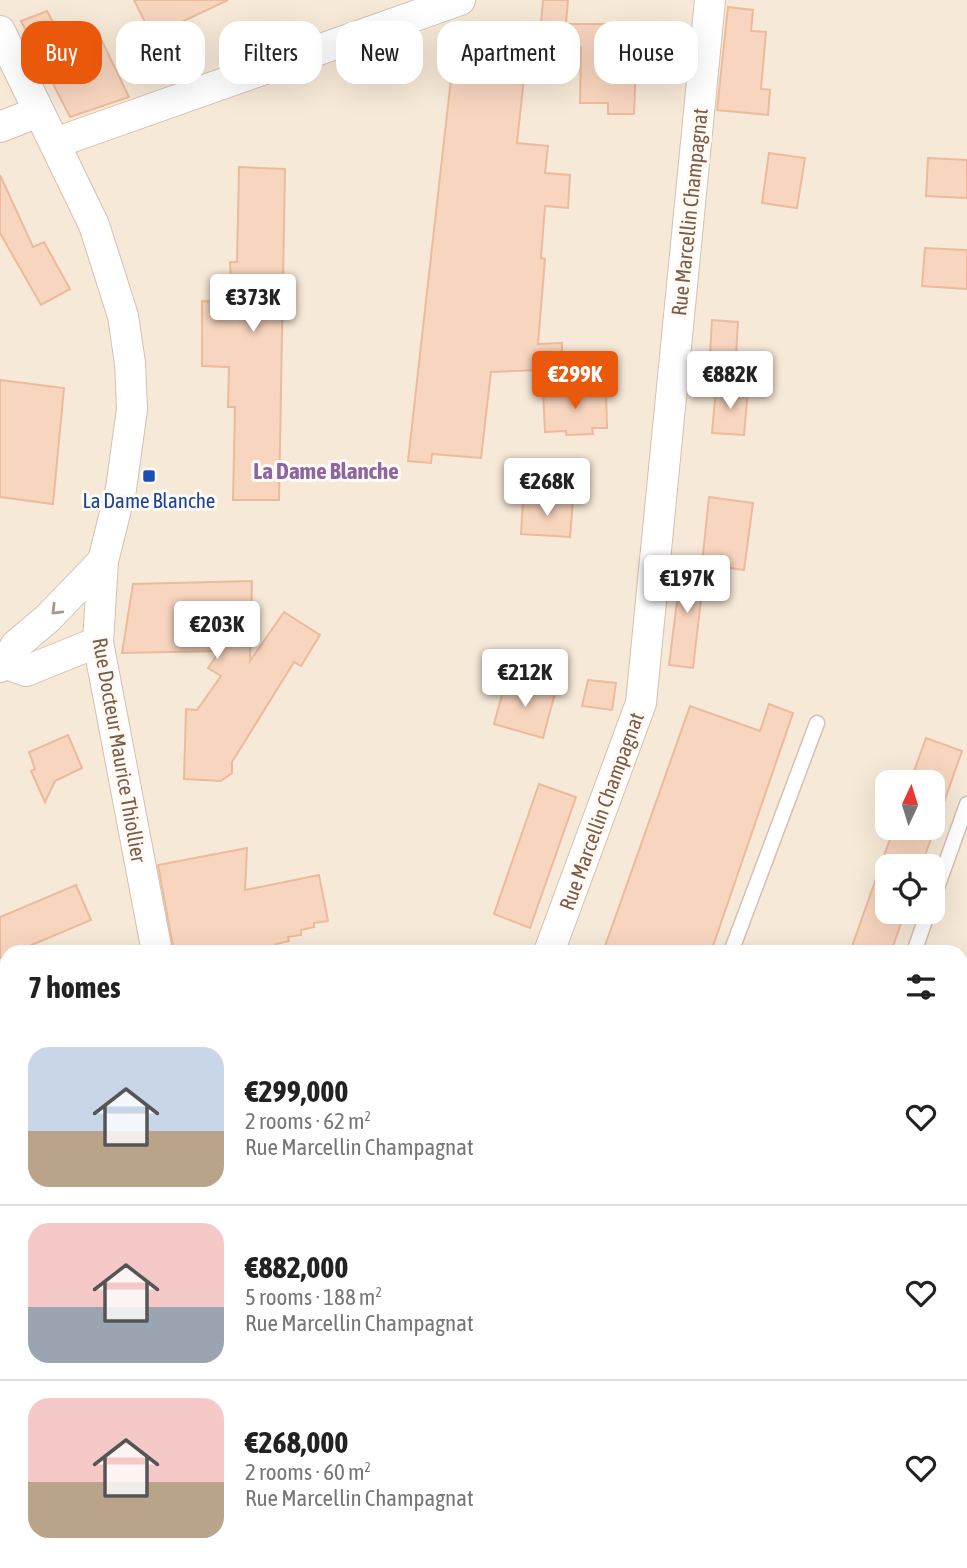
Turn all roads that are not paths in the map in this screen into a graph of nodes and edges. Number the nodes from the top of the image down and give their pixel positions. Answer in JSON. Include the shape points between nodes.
{"nodes":[{"id":1,"x":460,"y":0,"type":"edge"},
{"id":2,"x":710,"y":0,"type":"edge"},
{"id":3,"x":0,"y":31,"type":"edge"},
{"id":4,"x":38,"y":112,"type":"junction"},
{"id":5,"x":0,"y":127,"type":"edge"},
{"id":6,"x":55,"y":143,"type":"junction"},
{"id":7,"x":103,"y":561,"type":"junction"},
{"id":8,"x":98,"y":642,"type":"junction"},
{"id":9,"x":3,"y":665,"type":"edge"},
{"id":10,"x":817,"y":723,"type":"dead end"},
{"id":11,"x":967,"y":804,"type":"edge"},
{"id":12,"x":945,"y":865,"type":"edge"},
{"id":13,"x":924,"y":924,"type":"edge"},
{"id":14,"x":156,"y":945,"type":"edge"},
{"id":15,"x":552,"y":945,"type":"edge"},
{"id":16,"x":734,"y":945,"type":"edge"},
{"id":17,"x":916,"y":945,"type":"edge"}],
"edges":[{"from":1,"to":6,"type":"street"},
{"from":2,"to":15,"type":"street","name":"Rue Marcellin Champagnat","via":[[641,703]]},
{"from":3,"to":4,"type":"street","name":"Rue Docteur Maurice Thiollier"},
{"from":4,"to":5,"type":"street"},
{"from":4,"to":6,"type":"street","name":"Rue Docteur Maurice Thiollier"},
{"from":6,"to":7,"type":"street","name":"Rue Docteur Maurice Thiollier","via":[[94,225],[123,316],[130,363],[129,441]]},
{"from":7,"to":8,"type":"street","name":"Rue Docteur Maurice Thiollier"},
{"from":7,"to":9,"type":"street","one_way":true,"via":[[15,646]]},
{"from":8,"to":9,"type":"street","via":[[26,671]]},
{"from":8,"to":14,"type":"street","name":"Rue Docteur Maurice Thiollier"},
{"from":10,"to":16,"type":"lane"},
{"from":11,"to":12,"type":"lane"},
{"from":13,"to":17,"type":"lane"}]}
